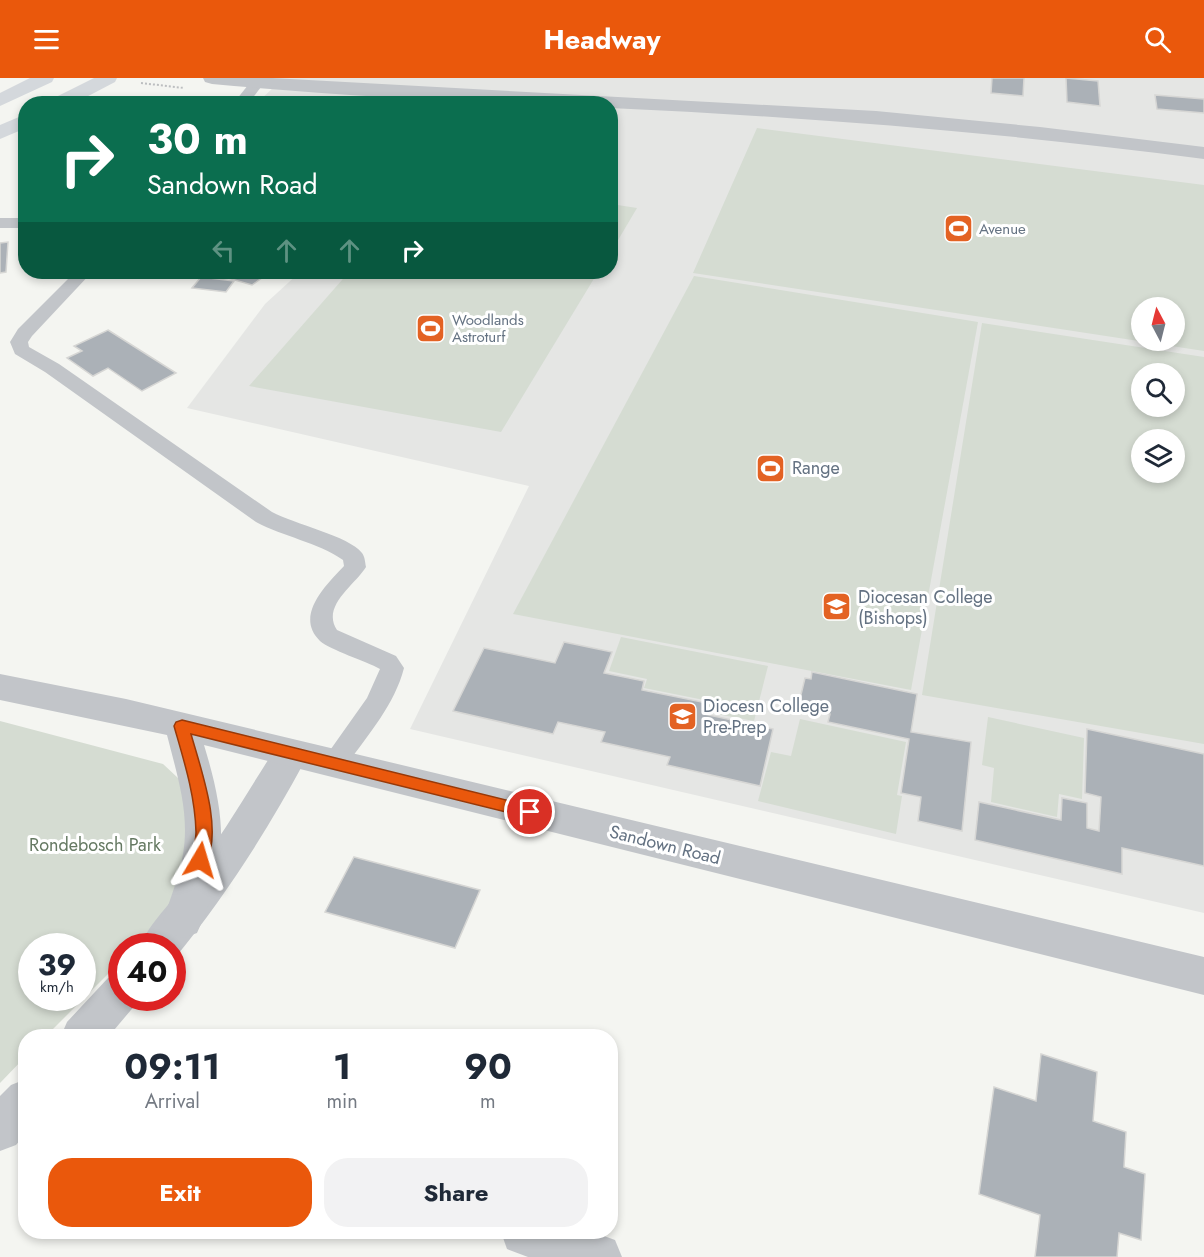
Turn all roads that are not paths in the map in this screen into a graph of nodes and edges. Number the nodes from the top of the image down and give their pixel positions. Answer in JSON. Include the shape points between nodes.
{"nodes":[{"id":1,"x":45,"y":78,"type":"edge"},
{"id":2,"x":108,"y":78,"type":"edge"},
{"id":3,"x":212,"y":78,"type":"edge"},
{"id":4,"x":256,"y":83,"type":"junction"},
{"id":5,"x":73,"y":96,"type":"edge"},
{"id":6,"x":246,"y":96,"type":"edge"},
{"id":7,"x":469,"y":96,"type":"edge"},
{"id":8,"x":0,"y":100,"type":"edge"},
{"id":9,"x":618,"y":104,"type":"edge"},
{"id":10,"x":18,"y":124,"type":"edge"},
{"id":11,"x":0,"y":133,"type":"edge"},
{"id":12,"x":1204,"y":153,"type":"edge"},
{"id":13,"x":0,"y":223,"type":"edge"},
{"id":14,"x":18,"y":223,"type":"edge"},
{"id":15,"x":77,"y":279,"type":"edge"},
{"id":16,"x":0,"y":668,"type":"edge"},
{"id":17,"x":0,"y":687,"type":"edge"},
{"id":18,"x":126,"y":712,"type":"junction"},
{"id":19,"x":182,"y":726,"type":"junction"},
{"id":20,"x":291,"y":753,"type":"junction"},
{"id":21,"x":334,"y":763,"type":"junction"},
{"id":22,"x":172,"y":933,"type":"edge"},
{"id":23,"x":173,"y":933,"type":"edge"},
{"id":24,"x":1204,"y":976,"type":"edge"},
{"id":25,"x":108,"y":1007,"type":"edge"},
{"id":26,"x":88,"y":1029,"type":"edge"},
{"id":27,"x":18,"y":1110,"type":"edge"},
{"id":28,"x":0,"y":1129,"type":"edge"},
{"id":29,"x":545,"y":1239,"type":"edge"},
{"id":30,"x":598,"y":1257,"type":"edge"}],
"edges":[{"from":1,"to":8,"type":"main road"},
{"from":2,"to":5,"type":"main road"},
{"from":3,"to":4,"type":"street"},
{"from":4,"to":6,"type":"lane"},
{"from":4,"to":7,"type":"street"},
{"from":9,"to":12,"type":"street","via":[[848,115],[1102,139]]},
{"from":10,"to":11,"type":"main road"},
{"from":13,"to":14,"type":"lane"},
{"from":15,"to":21,"type":"lane","via":[[24,333],[21,350],[264,517],[338,546],[353,557],[355,567],[322,607],[320,620],[329,636],[388,662],[392,668],[375,703]]},
{"from":16,"to":18,"type":"street","name":"Sandown Road"},
{"from":17,"to":18,"type":"street","name":"Sandown Road"},
{"from":18,"to":19,"type":"street","name":"Sandown Road"},
{"from":19,"to":20,"type":"street","name":"Sandown Road"},
{"from":19,"to":22,"type":"street","via":[[199,788],[204,829],[200,860]]},
{"from":20,"to":21,"type":"street","name":"Sandown Road"},
{"from":20,"to":23,"type":"street","via":[[234,847]]},
{"from":21,"to":24,"type":"street","name":"Sandown Road"},
{"from":25,"to":26,"type":"street"},
{"from":27,"to":28,"type":"street"},
{"from":29,"to":30,"type":"street"}]}
